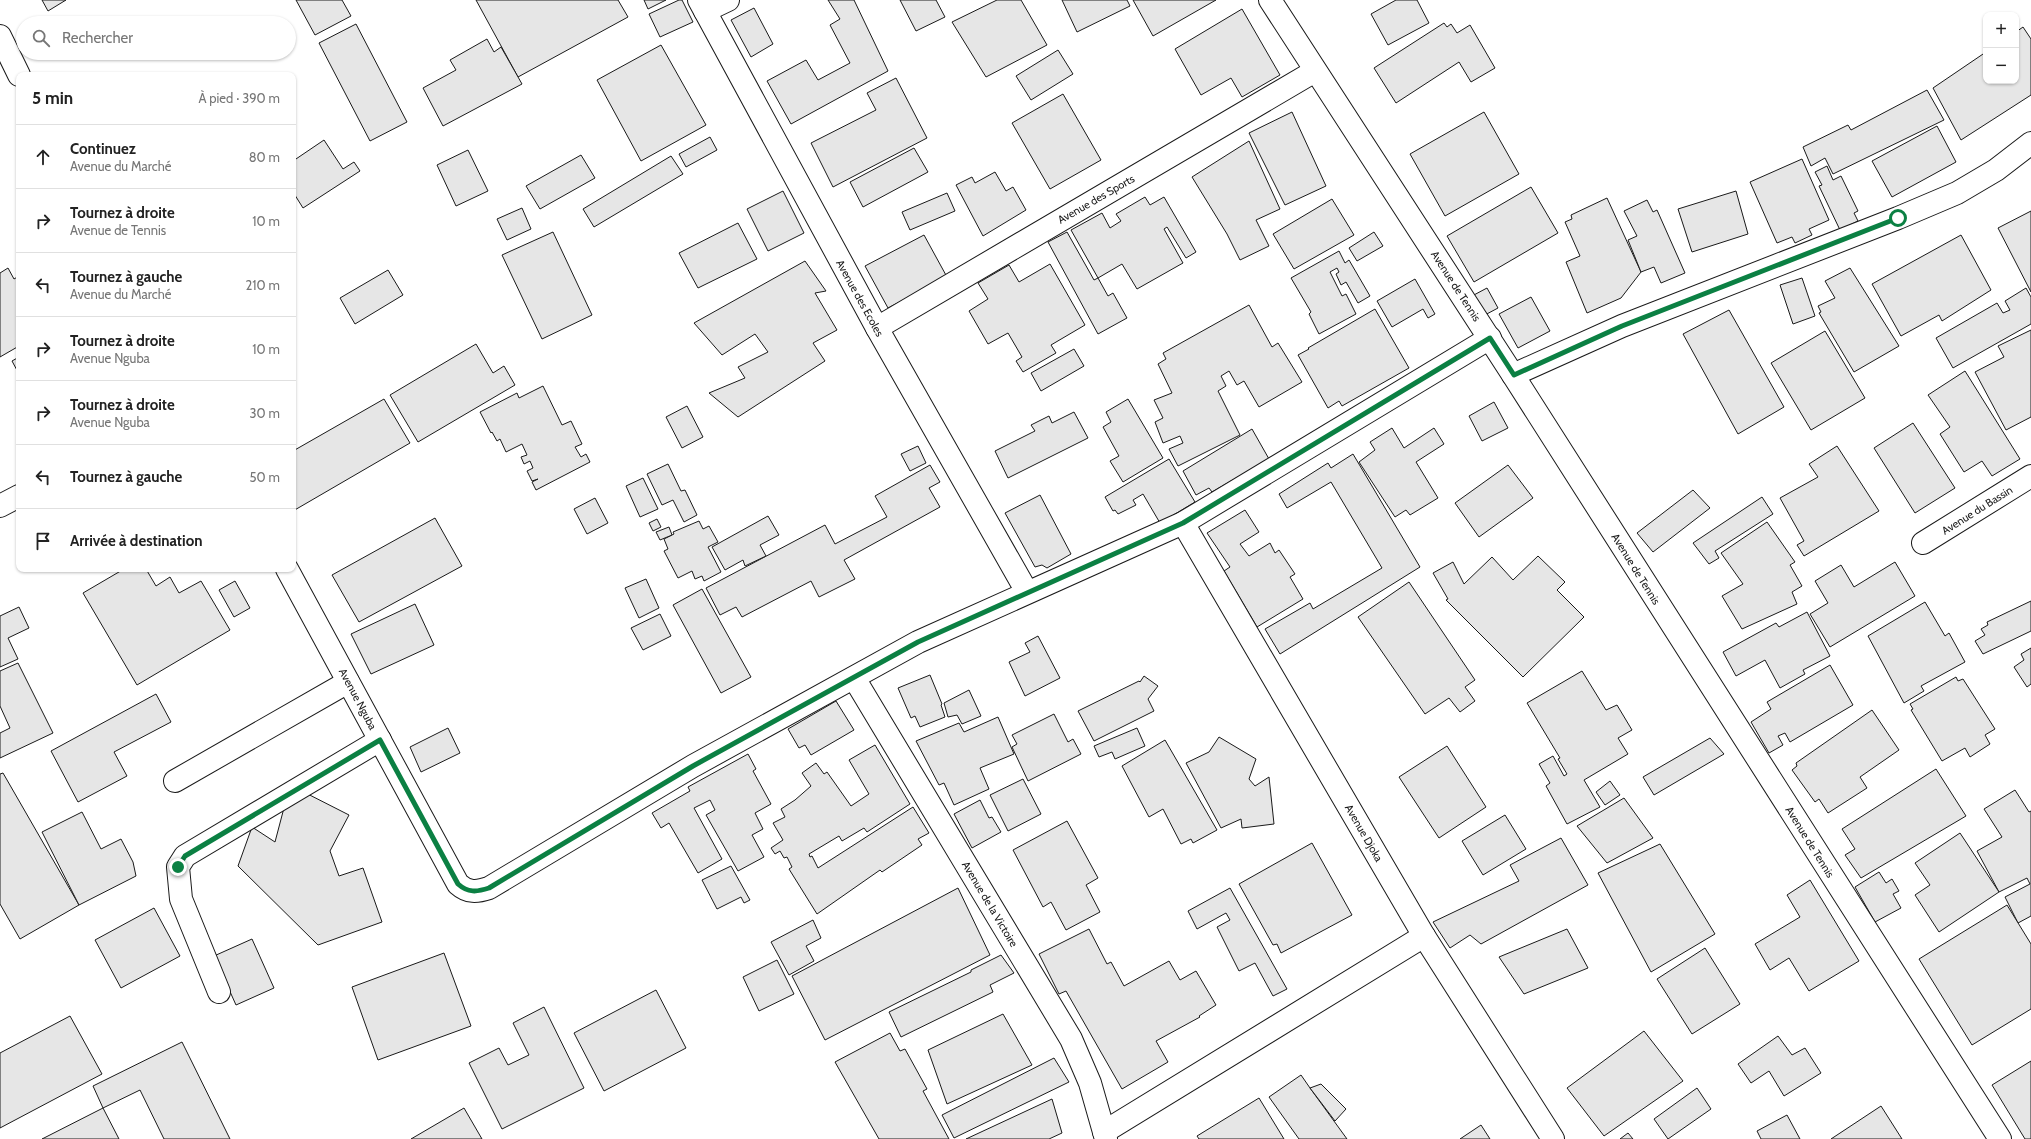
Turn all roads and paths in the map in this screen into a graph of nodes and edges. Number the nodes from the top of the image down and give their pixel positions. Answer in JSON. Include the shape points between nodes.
{"nodes":[{"id":1,"x":728,"y":0,"type":"edge"},
{"id":2,"x":1270,"y":0,"type":"edge"},
{"id":3,"x":702,"y":6,"type":"edge"},
{"id":4,"x":0,"y":36,"type":"edge"},
{"id":5,"x":1315,"y":70,"type":"junction"},
{"id":6,"x":18,"y":72,"type":"edge"},
{"id":7,"x":2031,"y":143,"type":"edge"},
{"id":8,"x":877,"y":328,"type":"junction"},
{"id":9,"x":1490,"y":338,"type":"junction"},
{"id":10,"x":1514,"y":375,"type":"junction"},
{"id":11,"x":2031,"y":476,"type":"edge"},
{"id":12,"x":16,"y":498,"type":"edge"},
{"id":13,"x":0,"y":506,"type":"edge"},
{"id":14,"x":1183,"y":523,"type":"junction"},
{"id":15,"x":1923,"y":543,"type":"dead end"},
{"id":16,"x":289,"y":572,"type":"edge"},
{"id":17,"x":1027,"y":592,"type":"junction"},
{"id":18,"x":854,"y":678,"type":"junction"},
{"id":19,"x":348,"y":682,"type":"junction"},
{"id":20,"x":380,"y":740,"type":"junction"},
{"id":21,"x":175,"y":781,"type":"dead end"},
{"id":22,"x":1424,"y":936,"type":"junction"},
{"id":23,"x":220,"y":992,"type":"dead end"},
{"id":24,"x":1105,"y":1136,"type":"edge"},
{"id":25,"x":1553,"y":1139,"type":"edge"},
{"id":26,"x":2000,"y":1139,"type":"edge"}],
"edges":[{"from":1,"to":3,"type":"street"},
{"from":2,"to":5,"type":"street","name":"Avenue de Tennis"},
{"from":3,"to":8,"type":"street","name":"Avenue des Ecoles"},
{"from":4,"to":6,"type":"street"},
{"from":5,"to":8,"type":"street","name":"Avenue des Sports"},
{"from":5,"to":9,"type":"street","name":"Avenue de Tennis"},
{"from":7,"to":10,"type":"street","via":[[1996,170],[1957,193],[1622,326]]},
{"from":8,"to":17,"type":"street","name":"Avenue des Ecoles"},
{"from":9,"to":10,"type":"street","name":"Avenue de Tennis"},
{"from":9,"to":14,"type":"street"},
{"from":10,"to":26,"type":"street","name":"Avenue de Tennis"},
{"from":11,"to":15,"type":"street","name":"Avenue du Bassin"},
{"from":12,"to":13,"type":"street"},
{"from":14,"to":17,"type":"street"},
{"from":14,"to":22,"type":"street","name":"Avenue Djoka"},
{"from":16,"to":19,"type":"street","name":"Avenue Nguba"},
{"from":17,"to":18,"type":"street","via":[[918,642]]},
{"from":18,"to":20,"type":"street","name":"Avenue Nguba","via":[[693,766],[489,888],[472,891],[464,890],[458,884]]},
{"from":18,"to":24,"type":"street","name":"Avenue de la Victoire","via":[[1071,1039],[1090,1082]]},
{"from":19,"to":20,"type":"street","name":"Avenue Nguba"},
{"from":19,"to":21,"type":"street"},
{"from":20,"to":23,"type":"street","via":[[185,856],[178,867],[181,899]]},
{"from":22,"to":24,"type":"street"},
{"from":22,"to":25,"type":"street","name":"Avenue Djoka"}]}
